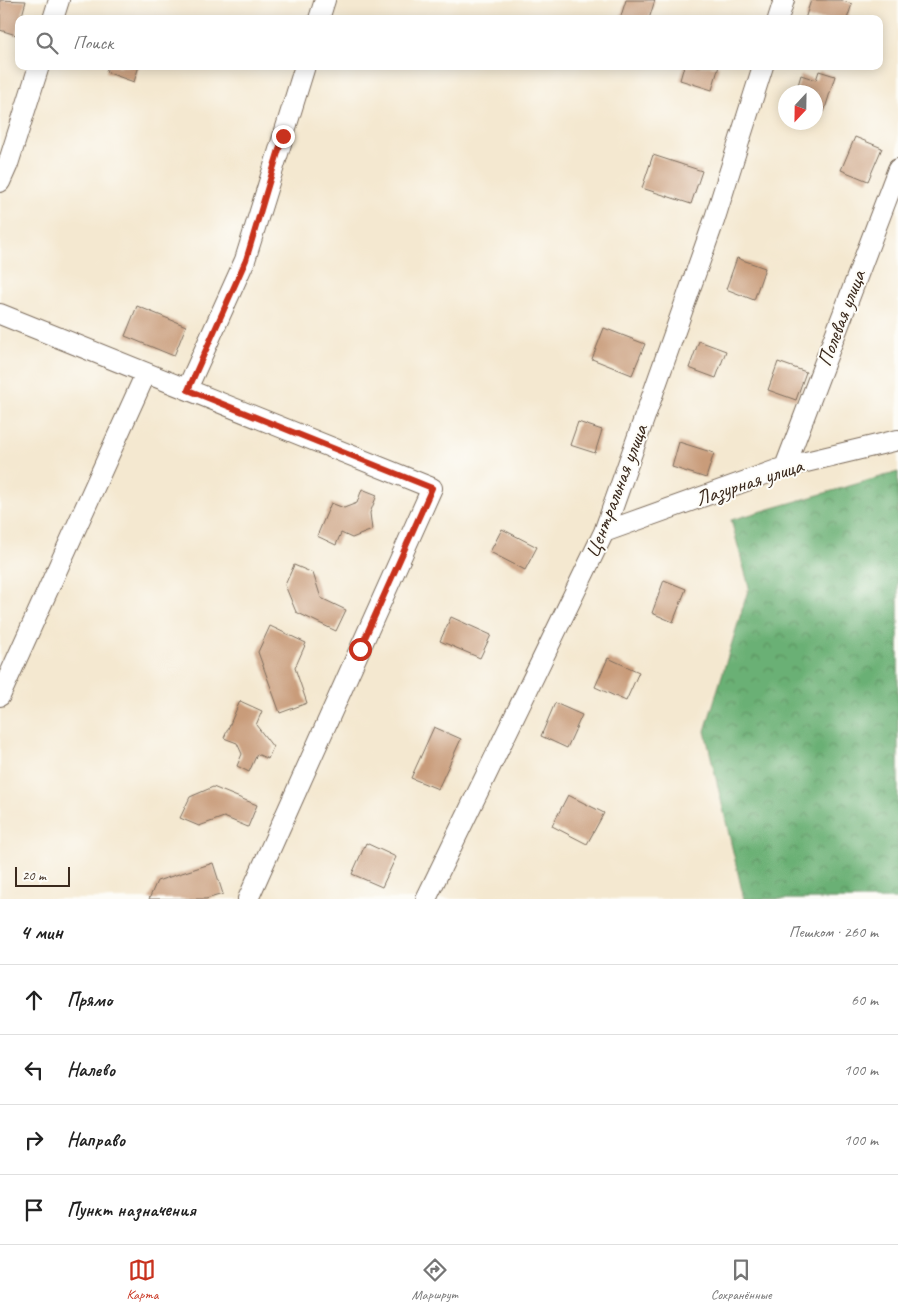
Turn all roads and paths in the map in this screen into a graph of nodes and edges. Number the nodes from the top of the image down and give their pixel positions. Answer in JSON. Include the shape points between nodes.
{"nodes":[{"id":1,"x":59,"y":0,"type":"edge"},
{"id":2,"x":325,"y":0,"type":"edge"},
{"id":3,"x":784,"y":0,"type":"edge"},
{"id":4,"x":54,"y":15,"type":"edge"},
{"id":5,"x":320,"y":15,"type":"edge"},
{"id":6,"x":779,"y":15,"type":"edge"},
{"id":7,"x":37,"y":70,"type":"edge"},
{"id":8,"x":304,"y":70,"type":"edge"},
{"id":9,"x":762,"y":70,"type":"edge"},
{"id":10,"x":898,"y":169,"type":"edge"},
{"id":11,"x":0,"y":182,"type":"edge"},
{"id":12,"x":0,"y":314,"type":"edge"},
{"id":13,"x":146,"y":373,"type":"junction"},
{"id":14,"x":188,"y":390,"type":"junction"},
{"id":15,"x":898,"y":440,"type":"edge"},
{"id":16,"x":785,"y":467,"type":"junction"},
{"id":17,"x":604,"y":532,"type":"junction"},
{"id":18,"x":0,"y":696,"type":"edge"},
{"id":19,"x":248,"y":899,"type":"edge"},
{"id":20,"x":426,"y":899,"type":"edge"}],
"edges":[{"from":1,"to":4,"type":"street"},
{"from":2,"to":5,"type":"street"},
{"from":3,"to":6,"type":"street"},
{"from":7,"to":11,"type":"street"},
{"from":8,"to":14,"type":"street","via":[[246,260]]},
{"from":9,"to":17,"type":"street","name":"Центральная улица","via":[[714,221]]},
{"from":10,"to":16,"type":"street","name":"Полевая улица"},
{"from":12,"to":13,"type":"street"},
{"from":13,"to":14,"type":"street"},
{"from":13,"to":18,"type":"street"},
{"from":14,"to":19,"type":"street","via":[[432,488]]},
{"from":15,"to":16,"type":"street","name":"Лазурная улица"},
{"from":16,"to":17,"type":"street","name":"Лазурная улица"},
{"from":17,"to":20,"type":"street","name":"Центральная улица"}]}
